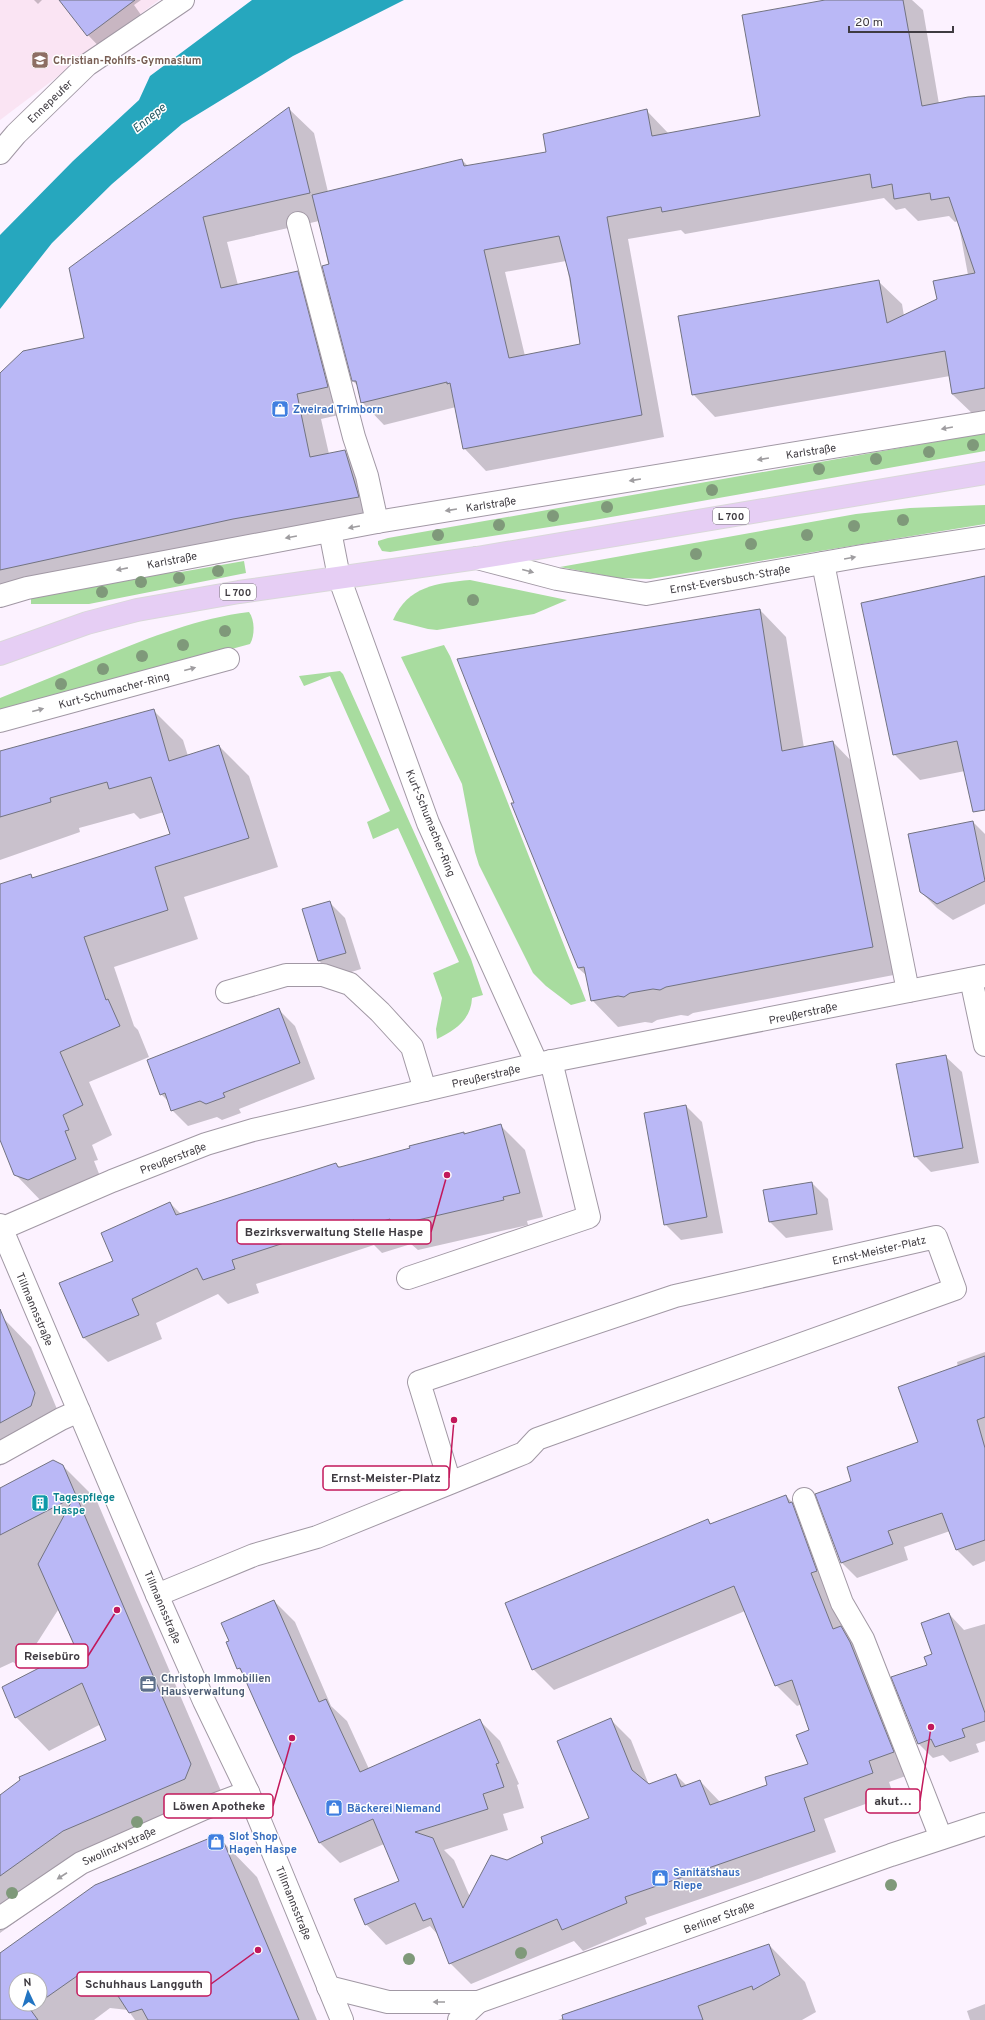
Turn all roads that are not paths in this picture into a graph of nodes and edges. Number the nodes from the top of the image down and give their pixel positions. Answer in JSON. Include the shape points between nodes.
{"nodes":[{"id":1,"x":183,"y":0,"type":"edge"},
{"id":2,"x":0,"y":153,"type":"edge"},
{"id":3,"x":298,"y":223,"type":"dead end"},
{"id":4,"x":985,"y":422,"type":"edge"},
{"id":5,"x":985,"y":473,"type":"edge"},
{"id":6,"x":378,"y":522,"type":"junction"},
{"id":7,"x":330,"y":531,"type":"junction"},
{"id":8,"x":985,"y":537,"type":"edge"},
{"id":9,"x":477,"y":558,"type":"junction"},
{"id":10,"x":823,"y":563,"type":"junction"},
{"id":11,"x":339,"y":577,"type":"junction"},
{"id":12,"x":0,"y":596,"type":"edge"},
{"id":13,"x":0,"y":654,"type":"edge"},
{"id":14,"x":228,"y":659,"type":"dead end"},
{"id":15,"x":0,"y":721,"type":"edge"},
{"id":16,"x":978,"y":978,"type":"edge"},
{"id":17,"x":908,"y":991,"type":"junction"},
{"id":18,"x":227,"y":992,"type":"dead end"},
{"id":19,"x":985,"y":1045,"type":"edge"},
{"id":20,"x":544,"y":1062,"type":"junction"},
{"id":21,"x":425,"y":1090,"type":"junction"},
{"id":22,"x":1,"y":1227,"type":"edge"},
{"id":23,"x":408,"y":1278,"type":"dead end"},
{"id":24,"x":79,"y":1411,"type":"junction"},
{"id":25,"x":0,"y":1453,"type":"edge"},
{"id":26,"x":450,"y":1483,"type":"junction"},
{"id":27,"x":804,"y":1499,"type":"dead end"},
{"id":28,"x":157,"y":1594,"type":"junction"},
{"id":29,"x":248,"y":1792,"type":"junction"},
{"id":30,"x":985,"y":1824,"type":"edge"},
{"id":31,"x":941,"y":1838,"type":"junction"},
{"id":32,"x":0,"y":1918,"type":"edge"},
{"id":33,"x":328,"y":1987,"type":"junction"},
{"id":34,"x":478,"y":2002,"type":"junction"},
{"id":35,"x":342,"y":2020,"type":"edge"},
{"id":36,"x":459,"y":2020,"type":"edge"}],
"edges":[{"from":1,"to":2,"type":"street","name":"Ennepeufer","via":[[87,65]]},
{"from":3,"to":6,"type":"street"},
{"from":4,"to":6,"type":"street","name":"Karlstraße","one_way":true},
{"from":5,"to":9,"type":"main road","number":"L 700"},
{"from":6,"to":7,"type":"street","name":"Karlstraße","one_way":true},
{"from":7,"to":11,"type":"street","name":"Kurt-Schumacher-Ring"},
{"from":7,"to":12,"type":"street","name":"Karlstraße","one_way":true,"via":[[27,588]]},
{"from":10,"to":8,"type":"street","name":"Ernst-Eversbusch-Straße","one_way":true},
{"from":9,"to":10,"type":"street","name":"Ernst-Eversbusch-Straße","one_way":true,"via":[[557,579],[646,594]]},
{"from":9,"to":11,"type":"main road","number":"L 700"},
{"from":10,"to":17,"type":"street"},
{"from":11,"to":13,"type":"main road","number":"L 700","via":[[137,610]]},
{"from":11,"to":20,"type":"street","name":"Kurt-Schumacher-Ring","via":[[428,823]]},
{"from":15,"to":14,"type":"street","name":"Kurt-Schumacher-Ring","one_way":true},
{"from":16,"to":17,"type":"street","name":"Preußerstraße"},
{"from":16,"to":19,"type":"street"},
{"from":17,"to":20,"type":"street","name":"Preußerstraße"},
{"from":18,"to":21,"type":"street","via":[[286,975],[324,975],[350,984],[412,1047]]},
{"from":20,"to":21,"type":"street","name":"Preußerstraße"},
{"from":20,"to":23,"type":"street","name":"Kurt-Schumacher-Ring","via":[[589,1217]]},
{"from":21,"to":22,"type":"street","name":"Preußerstraße","via":[[253,1130],[206,1144]]},
{"from":22,"to":24,"type":"street","name":"Tillmannsstraße"},
{"from":24,"to":25,"type":"street"},
{"from":24,"to":28,"type":"street","name":"Tillmannsstraße"},
{"from":26,"to":26,"type":"street","name":"Ernst-Meister-Platz","via":[[524,1453],[537,1439],[955,1290],[936,1237],[675,1296],[419,1382]]},
{"from":26,"to":28,"type":"street","name":"Ernst-Meister-Platz","via":[[317,1537],[254,1555]]},
{"from":27,"to":31,"type":"street","via":[[842,1602],[863,1640]]},
{"from":28,"to":29,"type":"street","name":"Tillmannsstraße"},
{"from":29,"to":32,"type":"street","name":"Swolinzkystraße","one_way":true,"via":[[203,1809],[82,1863]]},
{"from":29,"to":33,"type":"street","name":"Tillmannsstraße"},
{"from":30,"to":31,"type":"street","name":"Berliner Straße"},
{"from":31,"to":34,"type":"street","name":"Berliner Straße"},
{"from":34,"to":33,"type":"street","one_way":true,"via":[[388,2002]]},
{"from":33,"to":35,"type":"street","name":"Tillmannsstraße"},
{"from":34,"to":36,"type":"street","name":"Berliner Straße"}]}
